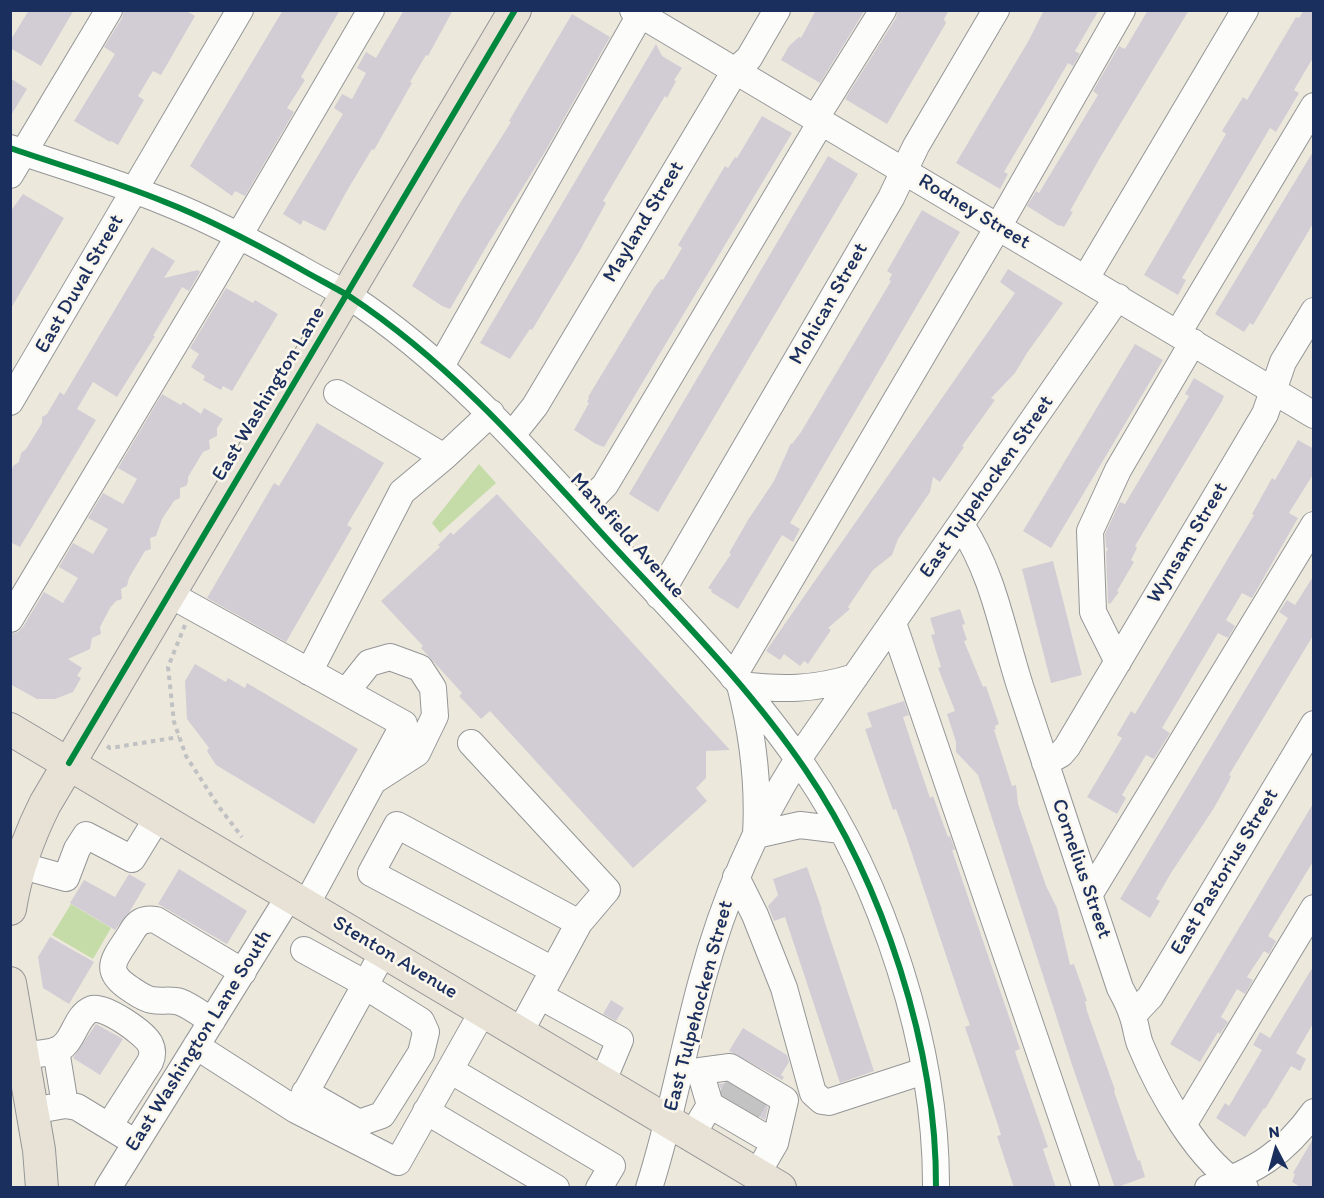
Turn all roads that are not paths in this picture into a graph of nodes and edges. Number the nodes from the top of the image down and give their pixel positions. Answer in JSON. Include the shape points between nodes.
{"nodes":[{"id":1,"x":109,"y":10,"type":"edge"},
{"id":2,"x":240,"y":10,"type":"edge"},
{"id":3,"x":371,"y":10,"type":"edge"},
{"id":4,"x":515,"y":10,"type":"edge"},
{"id":5,"x":777,"y":10,"type":"edge"},
{"id":6,"x":884,"y":10,"type":"edge"},
{"id":7,"x":996,"y":10,"type":"edge"},
{"id":8,"x":1122,"y":10,"type":"edge"},
{"id":9,"x":1245,"y":10,"type":"edge"},
{"id":10,"x":648,"y":15,"type":"edge"},
{"id":11,"x":735,"y":71,"type":"junction"},
{"id":12,"x":1314,"y":106,"type":"edge"},
{"id":13,"x":818,"y":120,"type":"junction"},
{"id":14,"x":17,"y":151,"type":"edge"},
{"id":15,"x":904,"y":170,"type":"junction"},
{"id":16,"x":10,"y":176,"type":"edge"},
{"id":17,"x":134,"y":190,"type":"junction"},
{"id":18,"x":998,"y":227,"type":"junction"},
{"id":19,"x":238,"y":235,"type":"junction"},
{"id":20,"x":1086,"y":278,"type":"junction"},
{"id":21,"x":346,"y":295,"type":"junction"},
{"id":22,"x":1118,"y":297,"type":"junction"},
{"id":23,"x":1314,"y":311,"type":"edge"},
{"id":24,"x":1186,"y":337,"type":"junction"},
{"id":25,"x":441,"y":366,"type":"junction"},
{"id":26,"x":1273,"y":390,"type":"junction"},
{"id":27,"x":337,"y":393,"type":"dead end"},
{"id":28,"x":10,"y":402,"type":"edge"},
{"id":29,"x":491,"y":413,"type":"junction"},
{"id":30,"x":1314,"y":415,"type":"edge"},
{"id":31,"x":513,"y":435,"type":"junction"},
{"id":32,"x":444,"y":457,"type":"junction"},
{"id":33,"x":581,"y":510,"type":"junction"},
{"id":34,"x":962,"y":525,"type":"junction"},
{"id":35,"x":1314,"y":525,"type":"edge"},
{"id":36,"x":659,"y":596,"type":"junction"},
{"id":37,"x":181,"y":601,"type":"junction"},
{"id":38,"x":10,"y":619,"type":"edge"},
{"id":39,"x":893,"y":623,"type":"junction"},
{"id":40,"x":1118,"y":662,"type":"junction"},
{"id":41,"x":309,"y":672,"type":"junction"},
{"id":42,"x":855,"y":677,"type":"junction"},
{"id":43,"x":736,"y":681,"type":"junction"},
{"id":44,"x":346,"y":692,"type":"junction"},
{"id":45,"x":1314,"y":724,"type":"edge"},
{"id":46,"x":10,"y":729,"type":"edge"},
{"id":47,"x":471,"y":743,"type":"dead end"},
{"id":48,"x":798,"y":759,"type":"junction"},
{"id":49,"x":69,"y":763,"type":"junction"},
{"id":50,"x":1045,"y":763,"type":"junction"},
{"id":51,"x":372,"y":782,"type":"junction"},
{"id":52,"x":158,"y":817,"type":"junction"},
{"id":53,"x":841,"y":830,"type":"junction"},
{"id":54,"x":756,"y":835,"type":"junction"},
{"id":55,"x":736,"y":877,"type":"junction"},
{"id":56,"x":13,"y":888,"type":"edge"},
{"id":57,"x":1089,"y":895,"type":"junction"},
{"id":58,"x":298,"y":900,"type":"junction"},
{"id":59,"x":1314,"y":908,"type":"edge"},
{"id":60,"x":579,"y":923,"type":"junction"},
{"id":61,"x":304,"y":950,"type":"dead end"},
{"id":62,"x":384,"y":951,"type":"junction"},
{"id":63,"x":553,"y":970,"type":"junction"},
{"id":64,"x":243,"y":972,"type":"junction"},
{"id":65,"x":10,"y":983,"type":"edge"},
{"id":66,"x":365,"y":985,"type":"junction"},
{"id":67,"x":540,"y":996,"type":"junction"},
{"id":68,"x":483,"y":1011,"type":"junction"},
{"id":69,"x":1133,"y":1015,"type":"junction"},
{"id":70,"x":212,"y":1021,"type":"junction"},
{"id":71,"x":520,"y":1032,"type":"junction"},
{"id":72,"x":196,"y":1046,"type":"junction"},
{"id":73,"x":56,"y":1050,"type":"junction"},
{"id":74,"x":23,"y":1055,"type":"junction"},
{"id":75,"x":691,"y":1066,"type":"junction"},
{"id":76,"x":450,"y":1070,"type":"junction"},
{"id":77,"x":924,"y":1071,"type":"junction"},
{"id":78,"x":602,"y":1083,"type":"junction"},
{"id":79,"x":301,"y":1101,"type":"junction"},
{"id":80,"x":744,"y":1102,"type":"junction"},
{"id":81,"x":65,"y":1106,"type":"junction"},
{"id":82,"x":32,"y":1111,"type":"junction"},
{"id":83,"x":426,"y":1111,"type":"junction"},
{"id":84,"x":1313,"y":1113,"type":"edge"},
{"id":85,"x":1184,"y":1125,"type":"junction"},
{"id":86,"x":109,"y":1126,"type":"junction"},
{"id":87,"x":679,"y":1128,"type":"junction"},
{"id":88,"x":136,"y":1144,"type":"junction"},
{"id":89,"x":768,"y":1181,"type":"edge"},
{"id":90,"x":111,"y":1182,"type":"edge"},
{"id":91,"x":1228,"y":1185,"type":"edge"},
{"id":92,"x":605,"y":1186,"type":"edge"},
{"id":93,"x":48,"y":1187,"type":"edge"},
{"id":94,"x":90,"y":1188,"type":"edge"},
{"id":95,"x":556,"y":1188,"type":"edge"},
{"id":96,"x":649,"y":1188,"type":"edge"},
{"id":97,"x":936,"y":1188,"type":"edge"},
{"id":98,"x":1086,"y":1188,"type":"edge"}],
"edges":[{"from":1,"to":14,"type":"street"},
{"from":2,"to":17,"type":"street","name":"East Duval Street"},
{"from":3,"to":19,"type":"street"},
{"from":4,"to":21,"type":"main road","name":"East Washington Lane"},
{"from":5,"to":11,"type":"street","name":"Mayland Street","via":[[748,58]]},
{"from":6,"to":13,"type":"street"},
{"from":7,"to":15,"type":"street","name":"Mohican Street"},
{"from":8,"to":18,"type":"street"},
{"from":9,"to":20,"type":"street"},
{"from":10,"to":11,"type":"street","name":"Rodney Street"},
{"from":10,"to":25,"type":"street"},
{"from":11,"to":13,"type":"street","name":"Rodney Street"},
{"from":11,"to":31,"type":"street","name":"Mayland Street","via":[[541,396]]},
{"from":12,"to":24,"type":"street"},
{"from":13,"to":15,"type":"street","name":"Rodney Street"},
{"from":13,"to":33,"type":"street","via":[[604,485]]},
{"from":14,"to":16,"type":"street"},
{"from":14,"to":17,"type":"street","name":"Mansfield Avenue"},
{"from":15,"to":18,"type":"street","name":"Rodney Street"},
{"from":15,"to":36,"type":"street","name":"Mohican Street"},
{"from":17,"to":19,"type":"street","name":"Mansfield Avenue"},
{"from":17,"to":28,"type":"street","name":"East Duval Street"},
{"from":18,"to":20,"type":"street","name":"Rodney Street"},
{"from":18,"to":43,"type":"street"},
{"from":19,"to":21,"type":"street","name":"Mansfield Avenue"},
{"from":19,"to":38,"type":"street"},
{"from":20,"to":22,"type":"street","name":"Rodney Street"},
{"from":21,"to":25,"type":"street","name":"Mansfield Avenue"},
{"from":21,"to":37,"type":"main road","name":"East Washington Lane"},
{"from":22,"to":24,"type":"street","name":"Rodney Street"},
{"from":22,"to":34,"type":"street","name":"East Tulpehocken Street"},
{"from":23,"to":26,"type":"street","name":"Wynsam Street","via":[[1283,362]]},
{"from":24,"to":26,"type":"street","name":"Rodney Street"},
{"from":24,"to":40,"type":"street","via":[[1090,531],[1093,612]]},
{"from":25,"to":29,"type":"street","name":"Mansfield Avenue"},
{"from":26,"to":30,"type":"street","name":"Rodney Street"},
{"from":26,"to":40,"type":"street","name":"Wynsam Street","via":[[1265,414]]},
{"from":27,"to":32,"type":"street"},
{"from":29,"to":31,"type":"street","name":"Mansfield Avenue"},
{"from":29,"to":32,"type":"street"},
{"from":31,"to":33,"type":"street","name":"Mansfield Avenue"},
{"from":32,"to":41,"type":"street","via":[[402,492]]},
{"from":33,"to":36,"type":"street","name":"Mansfield Avenue"},
{"from":34,"to":39,"type":"street","name":"East Tulpehocken Street"},
{"from":34,"to":50,"type":"street","name":"Cornelius Street","via":[[983,562]]},
{"from":35,"to":57,"type":"street"},
{"from":36,"to":43,"type":"street","name":"Mansfield Avenue"},
{"from":37,"to":41,"type":"street"},
{"from":37,"to":49,"type":"main road","name":"East Washington Lane"},
{"from":39,"to":42,"type":"street","name":"East Tulpehocken Street"},
{"from":39,"to":98,"type":"street"},
{"from":40,"to":50,"type":"street","name":"Wynsam Street","via":[[1067,747]]},
{"from":41,"to":44,"type":"street"},
{"from":42,"to":43,"type":"street","via":[[806,689]]},
{"from":42,"to":48,"type":"street","name":"East Tulpehocken Street"},
{"from":43,"to":48,"type":"street","name":"Mansfield Avenue"},
{"from":43,"to":54,"type":"street","name":"Mansfield Avenue","via":[[746,710],[756,770]]},
{"from":44,"to":51,"type":"street","name":"East Washington Lane South","via":[[404,724]]},
{"from":44,"to":51,"type":"street","via":[[369,663],[390,657],[420,668],[434,688],[435,716],[417,753]]},
{"from":45,"to":69,"type":"street","name":"East Pastorius Street","via":[[1150,997]]},
{"from":46,"to":49,"type":"main road","name":"Stenton Avenue"},
{"from":47,"to":60,"type":"street","via":[[608,890]]},
{"from":48,"to":53,"type":"street","name":"Mansfield Avenue"},
{"from":48,"to":54,"type":"street","name":"East Tulpehocken Street"},
{"from":49,"to":52,"type":"main road","name":"Stenton Avenue"},
{"from":49,"to":56,"type":"main road","name":"East Washington Lane","via":[[35,824]]},
{"from":50,"to":57,"type":"street","name":"Cornelius Street"},
{"from":51,"to":58,"type":"street","name":"East Washington Lane South"},
{"from":52,"to":56,"type":"street","via":[[132,859],[86,835],[66,878]]},
{"from":52,"to":58,"type":"main road","name":"Stenton Avenue"},
{"from":53,"to":54,"type":"street","via":[[800,825]]},
{"from":53,"to":77,"type":"street","name":"Mansfield Avenue","via":[[862,870],[894,950]]},
{"from":54,"to":55,"type":"street","name":"East Tulpehocken Street"},
{"from":55,"to":75,"type":"street","name":"East Tulpehocken Street","via":[[702,978]]},
{"from":55,"to":77,"type":"street","via":[[784,988],[816,1098],[829,1102]]},
{"from":57,"to":69,"type":"street","name":"Cornelius Street"},
{"from":58,"to":62,"type":"main road","name":"Stenton Avenue"},
{"from":58,"to":64,"type":"street","name":"East Washington Lane South"},
{"from":59,"to":85,"type":"street"},
{"from":60,"to":63,"type":"street"},
{"from":60,"to":63,"type":"street","via":[[397,825],[371,873]]},
{"from":61,"to":66,"type":"street"},
{"from":62,"to":66,"type":"street"},
{"from":62,"to":68,"type":"main road","name":"Stenton Avenue"},
{"from":63,"to":67,"type":"street"},
{"from":64,"to":70,"type":"street","name":"East Washington Lane South"},
{"from":64,"to":70,"type":"street","via":[[156,920],[136,924],[114,961],[112,968],[118,982],[148,1000],[181,1002]]},
{"from":65,"to":74,"type":"main road"},
{"from":66,"to":79,"type":"street"},
{"from":66,"to":79,"type":"street","via":[[421,1021],[426,1032],[421,1053],[382,1115],[359,1124]]},
{"from":67,"to":71,"type":"street"},
{"from":67,"to":78,"type":"street","via":[[620,1040]]},
{"from":68,"to":71,"type":"main road","name":"Stenton Avenue"},
{"from":68,"to":76,"type":"street"},
{"from":69,"to":85,"type":"street","name":"Cornelius Street","via":[[1139,1042]]},
{"from":70,"to":72,"type":"street","name":"East Washington Lane South"},
{"from":71,"to":78,"type":"main road","name":"Stenton Avenue"},
{"from":72,"to":79,"type":"street"},
{"from":72,"to":88,"type":"street","name":"East Washington Lane South"},
{"from":73,"to":74,"type":"street"},
{"from":73,"to":81,"type":"street"},
{"from":73,"to":86,"type":"street","via":[[66,1044],[84,1015],[98,1008],[146,1037],[152,1046],[150,1062]]},
{"from":74,"to":82,"type":"main road"},
{"from":75,"to":80,"type":"street"},
{"from":75,"to":80,"type":"street"},
{"from":75,"to":87,"type":"street","name":"East Tulpehocken Street"},
{"from":76,"to":83,"type":"street"},
{"from":76,"to":92,"type":"street","via":[[612,1166]]},
{"from":77,"to":97,"type":"street","name":"Mansfield Avenue"},
{"from":78,"to":87,"type":"main road","name":"Stenton Avenue"},
{"from":79,"to":83,"type":"street","via":[[398,1162]]},
{"from":80,"to":87,"type":"street"},
{"from":80,"to":89,"type":"street"},
{"from":81,"to":82,"type":"street"},
{"from":81,"to":86,"type":"street","via":[[77,1107]]},
{"from":82,"to":93,"type":"main road"},
{"from":83,"to":95,"type":"street"},
{"from":84,"to":91,"type":"street","via":[[1278,1152]]},
{"from":85,"to":91,"type":"street","name":"Cornelius Street"},
{"from":86,"to":88,"type":"street"},
{"from":87,"to":89,"type":"main road","name":"Stenton Avenue"},
{"from":87,"to":96,"type":"street","name":"East Tulpehocken Street"},
{"from":88,"to":90,"type":"street","name":"East Washington Lane South"},
{"from":90,"to":94,"type":"street"}]}
